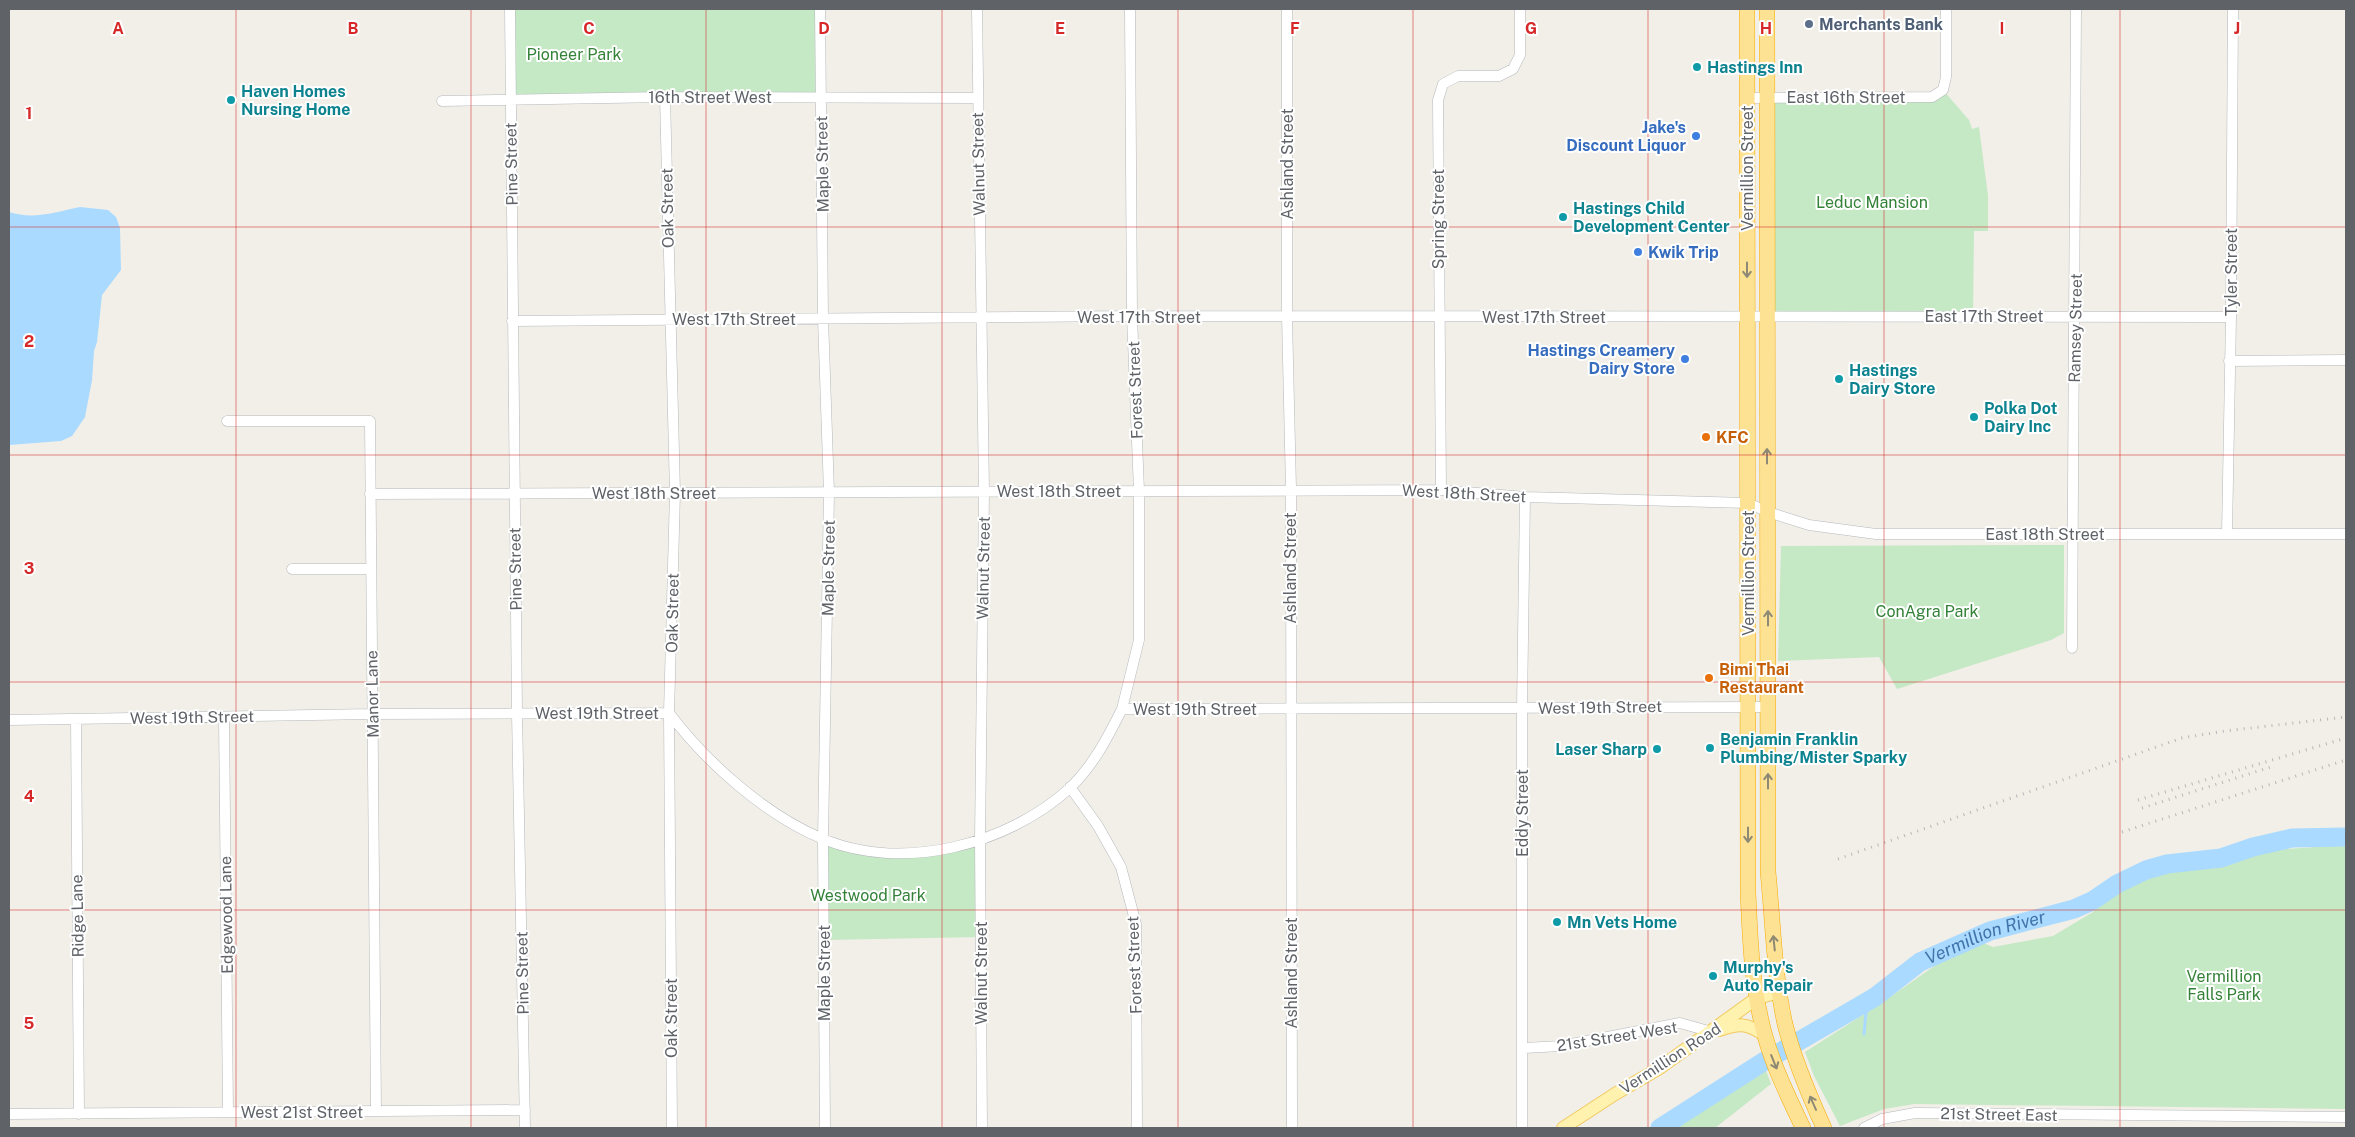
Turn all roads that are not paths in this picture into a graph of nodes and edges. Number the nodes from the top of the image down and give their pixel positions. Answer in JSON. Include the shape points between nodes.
{"nodes":[{"id":1,"x":510,"y":9,"type":"edge"},
{"id":2,"x":820,"y":9,"type":"edge"},
{"id":3,"x":977,"y":9,"type":"edge"},
{"id":4,"x":1130,"y":9,"type":"edge"},
{"id":5,"x":1287,"y":9,"type":"edge"},
{"id":6,"x":1520,"y":9,"type":"edge"},
{"id":7,"x":1747,"y":9,"type":"edge"},
{"id":8,"x":1767,"y":9,"type":"edge"},
{"id":9,"x":1946,"y":9,"type":"edge"},
{"id":10,"x":2076,"y":9,"type":"edge"},
{"id":11,"x":2232,"y":9,"type":"edge"},
{"id":12,"x":665,"y":97,"type":"junction"},
{"id":13,"x":821,"y":97,"type":"junction"},
{"id":14,"x":1767,"y":97,"type":"junction"},
{"id":15,"x":978,"y":98,"type":"junction"},
{"id":16,"x":1747,"y":98,"type":"junction"},
{"id":17,"x":510,"y":100,"type":"junction"},
{"id":18,"x":442,"y":101,"type":"dead end"},
{"id":19,"x":1132,"y":316,"type":"junction"},
{"id":20,"x":1439,"y":316,"type":"junction"},
{"id":21,"x":1766,"y":316,"type":"junction"},
{"id":22,"x":1287,"y":317,"type":"junction"},
{"id":23,"x":1747,"y":317,"type":"junction"},
{"id":24,"x":2075,"y":317,"type":"junction"},
{"id":25,"x":2231,"y":317,"type":"junction"},
{"id":26,"x":823,"y":318,"type":"junction"},
{"id":27,"x":669,"y":319,"type":"junction"},
{"id":28,"x":981,"y":319,"type":"junction"},
{"id":29,"x":512,"y":321,"type":"junction"},
{"id":30,"x":2346,"y":360,"type":"edge"},
{"id":31,"x":2229,"y":361,"type":"junction"},
{"id":32,"x":226,"y":422,"type":"dead end"},
{"id":33,"x":1291,"y":489,"type":"junction"},
{"id":34,"x":1441,"y":490,"type":"junction"},
{"id":35,"x":984,"y":491,"type":"junction"},
{"id":36,"x":1138,"y":491,"type":"junction"},
{"id":37,"x":829,"y":492,"type":"junction"},
{"id":38,"x":675,"y":493,"type":"junction"},
{"id":39,"x":370,"y":494,"type":"junction"},
{"id":40,"x":514,"y":494,"type":"junction"},
{"id":41,"x":1525,"y":497,"type":"junction"},
{"id":42,"x":1748,"y":503,"type":"junction"},
{"id":43,"x":1768,"y":512,"type":"junction"},
{"id":44,"x":2072,"y":533,"type":"junction"},
{"id":45,"x":2227,"y":534,"type":"junction"},
{"id":46,"x":2346,"y":534,"type":"edge"},
{"id":47,"x":371,"y":569,"type":"junction"},
{"id":48,"x":292,"y":570,"type":"dead end"},
{"id":49,"x":2072,"y":648,"type":"dead end"},
{"id":50,"x":1748,"y":706,"type":"junction"},
{"id":51,"x":1768,"y":707,"type":"junction"},
{"id":52,"x":1522,"y":708,"type":"junction"},
{"id":53,"x":1122,"y":709,"type":"junction"},
{"id":54,"x":1290,"y":709,"type":"junction"},
{"id":55,"x":517,"y":713,"type":"junction"},
{"id":56,"x":669,"y":713,"type":"junction"},
{"id":57,"x":372,"y":714,"type":"junction"},
{"id":58,"x":224,"y":717,"type":"junction"},
{"id":59,"x":76,"y":719,"type":"junction"},
{"id":60,"x":9,"y":720,"type":"edge"},
{"id":61,"x":1070,"y":787,"type":"junction"},
{"id":62,"x":823,"y":839,"type":"junction"},
{"id":63,"x":980,"y":840,"type":"junction"},
{"id":64,"x":1779,"y":992,"type":"junction"},
{"id":65,"x":1757,"y":998,"type":"junction"},
{"id":66,"x":1712,"y":1032,"type":"junction"},
{"id":67,"x":1765,"y":1035,"type":"junction"},
{"id":68,"x":1522,"y":1048,"type":"junction"},
{"id":69,"x":524,"y":1110,"type":"junction"},
{"id":70,"x":376,"y":1111,"type":"junction"},
{"id":71,"x":228,"y":1112,"type":"junction"},
{"id":72,"x":9,"y":1114,"type":"edge"},
{"id":73,"x":79,"y":1114,"type":"junction"},
{"id":74,"x":2346,"y":1117,"type":"edge"},
{"id":75,"x":525,"y":1128,"type":"edge"},
{"id":76,"x":672,"y":1128,"type":"edge"},
{"id":77,"x":825,"y":1128,"type":"edge"},
{"id":78,"x":982,"y":1128,"type":"edge"},
{"id":79,"x":1137,"y":1128,"type":"edge"},
{"id":80,"x":1292,"y":1128,"type":"edge"},
{"id":81,"x":1522,"y":1128,"type":"edge"},
{"id":82,"x":1563,"y":1128,"type":"edge"},
{"id":83,"x":1803,"y":1128,"type":"edge"},
{"id":84,"x":1824,"y":1128,"type":"edge"},
{"id":85,"x":1864,"y":1128,"type":"edge"}],
"edges":[{"from":1,"to":17,"type":"street","name":"Pine Street"},
{"from":2,"to":13,"type":"street","name":"Maple Street"},
{"from":3,"to":15,"type":"street","name":"Walnut Street"},
{"from":4,"to":19,"type":"street","name":"Forest Street"},
{"from":5,"to":22,"type":"street","name":"Ashland Street"},
{"from":6,"to":20,"type":"street","name":"Spring Street","via":[[1520,55],[1513,70],[1499,76],[1458,76],[1443,84],[1438,100]]},
{"from":7,"to":16,"type":"highway","name":"Vermillion Street"},
{"from":8,"to":14,"type":"highway","name":"Vermillion Street"},
{"from":9,"to":14,"type":"street","name":"East 16th Street","via":[[1946,77],[1942,90],[1932,97]]},
{"from":10,"to":24,"type":"street","name":"Ramsey Street"},
{"from":11,"to":25,"type":"street","name":"Tyler Street"},
{"from":12,"to":13,"type":"street","name":"16th Street West"},
{"from":12,"to":17,"type":"street","name":"16th Street West"},
{"from":12,"to":27,"type":"street","name":"Oak Street"},
{"from":13,"to":15,"type":"street","name":"16th Street West"},
{"from":13,"to":26,"type":"street","name":"Maple Street"},
{"from":14,"to":16,"type":"street","name":"East 16th Street"},
{"from":14,"to":21,"type":"highway","name":"Vermillion Street"},
{"from":15,"to":28,"type":"street","name":"Walnut Street"},
{"from":16,"to":23,"type":"highway","name":"Vermillion Street","one_way":true},
{"from":17,"to":18,"type":"street","name":"16th Street West"},
{"from":17,"to":29,"type":"street","name":"Pine Street"},
{"from":19,"to":22,"type":"street","name":"West 17th Street"},
{"from":19,"to":28,"type":"street","name":"West 17th Street"},
{"from":19,"to":36,"type":"street","name":"Forest Street"},
{"from":20,"to":22,"type":"street","name":"West 17th Street"},
{"from":20,"to":23,"type":"street","name":"West 17th Street"},
{"from":20,"to":34,"type":"street","name":"Spring Street"},
{"from":21,"to":23,"type":"street","name":"West 17th Street"},
{"from":21,"to":24,"type":"street","name":"East 17th Street"},
{"from":43,"to":21,"type":"highway","name":"Vermillion Street","one_way":true},
{"from":22,"to":33,"type":"street","name":"Ashland Street"},
{"from":23,"to":42,"type":"highway","name":"Vermillion Street"},
{"from":24,"to":25,"type":"street","name":"East 17th Street"},
{"from":24,"to":44,"type":"street","name":"Ramsey Street"},
{"from":25,"to":31,"type":"street","name":"Tyler Street"},
{"from":26,"to":27,"type":"street","name":"West 17th Street"},
{"from":26,"to":28,"type":"street","name":"West 17th Street"},
{"from":26,"to":37,"type":"street","name":"Maple Street"},
{"from":27,"to":29,"type":"street","name":"West 17th Street"},
{"from":27,"to":38,"type":"street","name":"Oak Street"},
{"from":28,"to":35,"type":"street","name":"Walnut Street"},
{"from":29,"to":40,"type":"street","name":"Pine Street"},
{"from":30,"to":31,"type":"street"},
{"from":31,"to":45,"type":"street","name":"Tyler Street"},
{"from":32,"to":39,"type":"street","name":"Manor Lane","via":[[370,421]]},
{"from":33,"to":34,"type":"street","name":"West 18th Street"},
{"from":33,"to":36,"type":"street","name":"West 18th Street"},
{"from":33,"to":54,"type":"street","name":"Ashland Street"},
{"from":34,"to":41,"type":"street","name":"West 18th Street"},
{"from":35,"to":36,"type":"street","name":"West 18th Street"},
{"from":35,"to":37,"type":"street","name":"West 18th Street"},
{"from":35,"to":63,"type":"street","name":"Walnut Street"},
{"from":36,"to":53,"type":"street","name":"Forest Street","via":[[1139,640]]},
{"from":37,"to":38,"type":"street","name":"West 18th Street"},
{"from":37,"to":62,"type":"street","name":"Maple Street"},
{"from":38,"to":40,"type":"street","name":"West 18th Street"},
{"from":38,"to":56,"type":"street","name":"Oak Street"},
{"from":39,"to":40,"type":"street","name":"West 18th Street"},
{"from":39,"to":47,"type":"street","name":"Manor Lane"},
{"from":40,"to":55,"type":"street","name":"Pine Street"},
{"from":41,"to":42,"type":"street","name":"West 18th Street"},
{"from":41,"to":52,"type":"street","name":"Eddy Street"},
{"from":42,"to":43,"type":"street","name":"East 18th Street"},
{"from":42,"to":50,"type":"highway","name":"Vermillion Street"},
{"from":43,"to":44,"type":"street","name":"East 18th Street","via":[[1809,525],[1876,534]]},
{"from":51,"to":43,"type":"highway","name":"Vermillion Street","one_way":true},
{"from":44,"to":45,"type":"street","name":"East 18th Street"},
{"from":44,"to":49,"type":"street","name":"Ramsey Street"},
{"from":45,"to":46,"type":"street","name":"East 18th Street"},
{"from":47,"to":48,"type":"street"},
{"from":47,"to":57,"type":"street","name":"Manor Lane"},
{"from":50,"to":51,"type":"street","name":"West 19th Street"},
{"from":50,"to":52,"type":"street","name":"West 19th Street"},
{"from":50,"to":65,"type":"highway","name":"Vermillion Street","one_way":true,"via":[[1748,897]]},
{"from":64,"to":51,"type":"highway","name":"Vermillion Street","one_way":true,"via":[[1768,872]]},
{"from":52,"to":54,"type":"street","name":"West 19th Street"},
{"from":52,"to":68,"type":"street","name":"Eddy Street"},
{"from":53,"to":54,"type":"street","name":"West 19th Street"},
{"from":53,"to":61,"type":"street","name":"West 19th Street","via":[[1100,750]]},
{"from":54,"to":80,"type":"street","name":"Ashland Street"},
{"from":55,"to":56,"type":"street","name":"West 19th Street"},
{"from":55,"to":57,"type":"street","name":"West 19th Street"},
{"from":55,"to":69,"type":"street","name":"Pine Street"},
{"from":56,"to":62,"type":"street","name":"West 19th Street","via":[[688,738],[766,806]]},
{"from":56,"to":76,"type":"street","name":"Oak Street"},
{"from":57,"to":58,"type":"street","name":"West 19th Street"},
{"from":57,"to":70,"type":"street","name":"Manor Lane"},
{"from":58,"to":59,"type":"street","name":"West 19th Street"},
{"from":58,"to":71,"type":"street","name":"Edgewood Lane"},
{"from":59,"to":60,"type":"street","name":"West 19th Street"},
{"from":59,"to":73,"type":"street","name":"Ridge Lane"},
{"from":61,"to":63,"type":"street","name":"West 19th Street","via":[[1029,819]]},
{"from":61,"to":79,"type":"street","name":"Forest Street","via":[[1098,826],[1121,867],[1136,924]]},
{"from":62,"to":63,"type":"street","name":"West 19th Street","via":[[846,846],[901,853],[926,852]]},
{"from":62,"to":77,"type":"street","name":"Maple Street"},
{"from":63,"to":78,"type":"street","name":"Walnut Street"},
{"from":64,"to":65,"type":"main road","name":"Vermillion Road"},
{"from":84,"to":64,"type":"highway","name":"Vermillion Street","one_way":true,"via":[[1802,1078]]},
{"from":65,"to":66,"type":"main road","name":"Vermillion Road"},
{"from":65,"to":67,"type":"highway","name":"Vermillion Street"},
{"from":66,"to":67,"type":"main road","via":[[1739,1024]]},
{"from":66,"to":68,"type":"street","name":"21st Street West","via":[[1680,1023],[1561,1046]]},
{"from":66,"to":82,"type":"main road","name":"Vermillion Road"},
{"from":67,"to":83,"type":"highway","name":"Vermillion Street","one_way":true,"via":[[1784,1089]]},
{"from":68,"to":81,"type":"street","name":"Eddy Street"},
{"from":69,"to":70,"type":"street","name":"West 21st Street"},
{"from":69,"to":75,"type":"street","name":"Pine Street"},
{"from":70,"to":71,"type":"street","name":"West 21st Street"},
{"from":71,"to":73,"type":"street","name":"West 21st Street"},
{"from":72,"to":73,"type":"street","name":"West 21st Street"},
{"from":74,"to":85,"type":"street","name":"21st Street East","via":[[1915,1113],[1882,1119]]}]}
